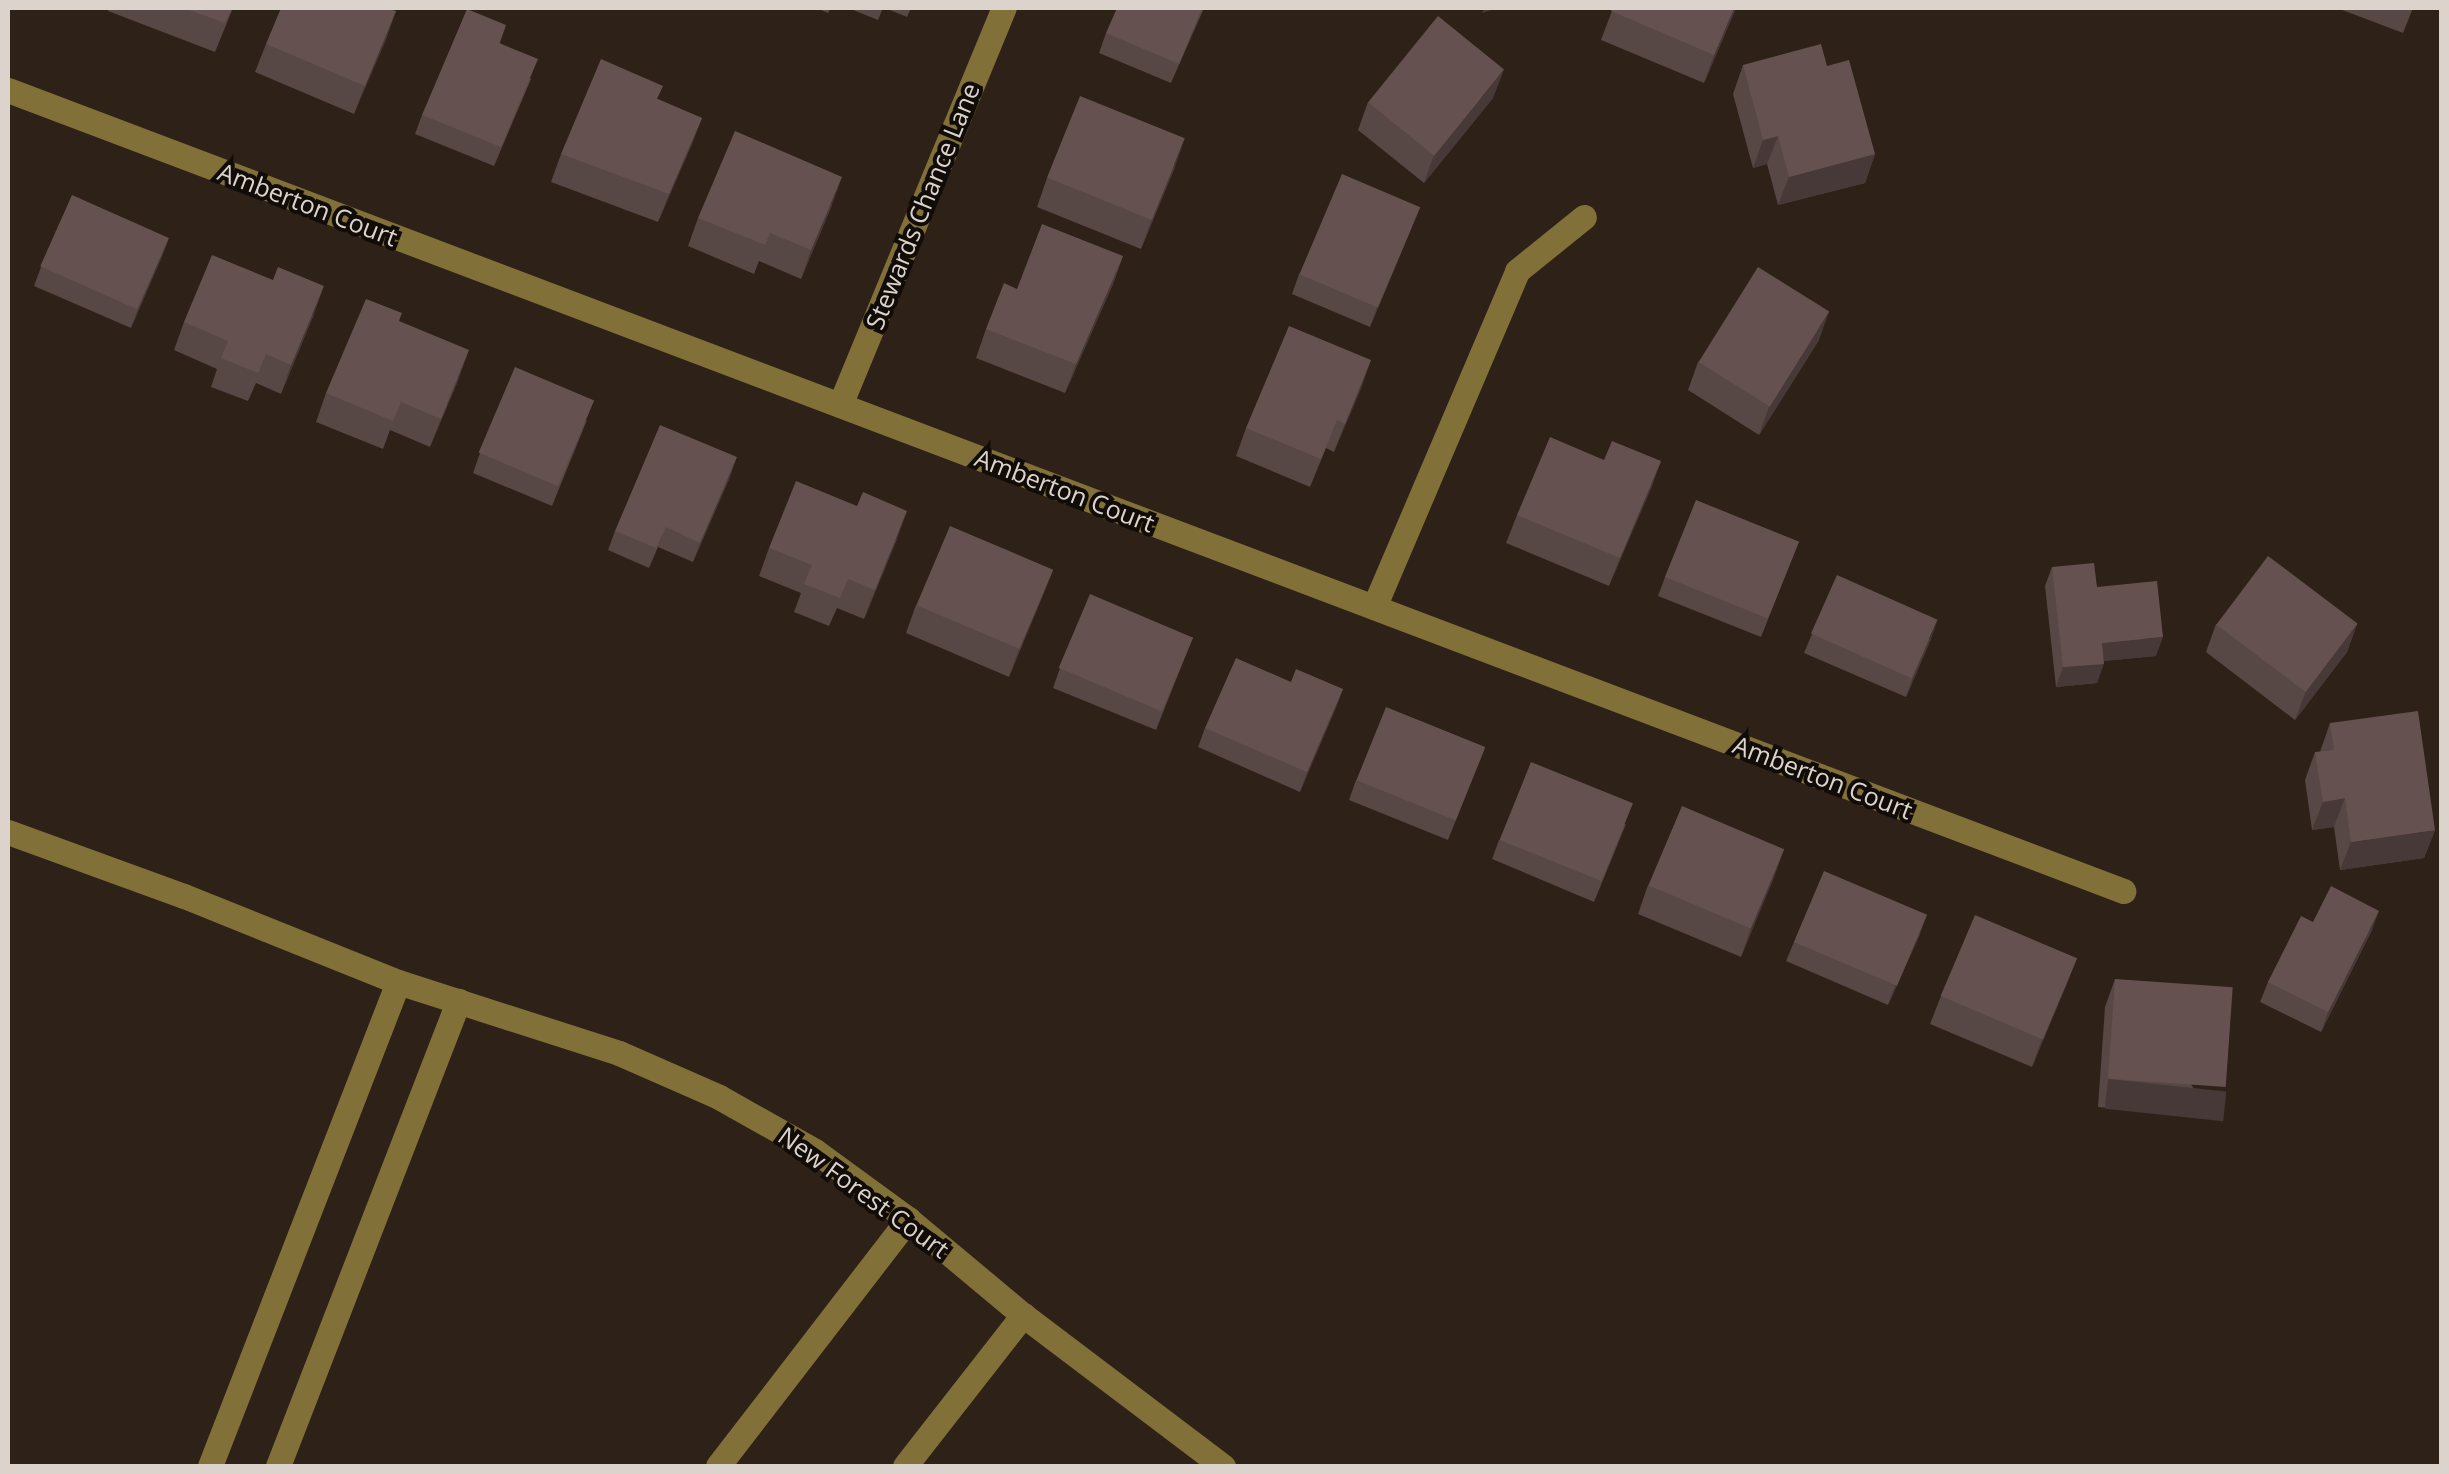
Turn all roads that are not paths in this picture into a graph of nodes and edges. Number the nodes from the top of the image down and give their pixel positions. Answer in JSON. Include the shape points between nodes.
{"nodes":[{"id":1,"x":1004,"y":8,"type":"edge"},
{"id":2,"x":8,"y":90,"type":"edge"},
{"id":3,"x":1584,"y":217,"type":"dead end"},
{"id":4,"x":840,"y":405,"type":"junction"},
{"id":5,"x":1374,"y":607,"type":"junction"},
{"id":6,"x":8,"y":832,"type":"edge"},
{"id":7,"x":2123,"y":891,"type":"dead end"},
{"id":8,"x":398,"y":982,"type":"junction"},
{"id":9,"x":458,"y":1001,"type":"junction"},
{"id":10,"x":908,"y":1219,"type":"junction"},
{"id":11,"x":1023,"y":1315,"type":"junction"},
{"id":12,"x":210,"y":1466,"type":"edge"},
{"id":13,"x":278,"y":1466,"type":"edge"},
{"id":14,"x":718,"y":1466,"type":"edge"},
{"id":15,"x":905,"y":1466,"type":"edge"},
{"id":16,"x":1223,"y":1466,"type":"edge"}],
"edges":[{"from":1,"to":4,"type":"street","name":"Stewards Chance Lane"},
{"from":2,"to":4,"type":"street","name":"Amberton Court"},
{"from":3,"to":5,"type":"street","via":[[1517,271]]},
{"from":4,"to":5,"type":"street","name":"Amberton Court"},
{"from":5,"to":7,"type":"street","name":"Amberton Court"},
{"from":6,"to":8,"type":"street","name":"New Forest Court"},
{"from":8,"to":9,"type":"street","name":"New Forest Court"},
{"from":8,"to":12,"type":"street"},
{"from":9,"to":10,"type":"street","name":"New Forest Court","via":[[619,1053],[719,1097],[815,1151]]},
{"from":9,"to":13,"type":"street"},
{"from":10,"to":11,"type":"street","name":"New Forest Court"},
{"from":10,"to":14,"type":"street"},
{"from":11,"to":15,"type":"street"},
{"from":11,"to":16,"type":"street","name":"New Forest Court"}]}
